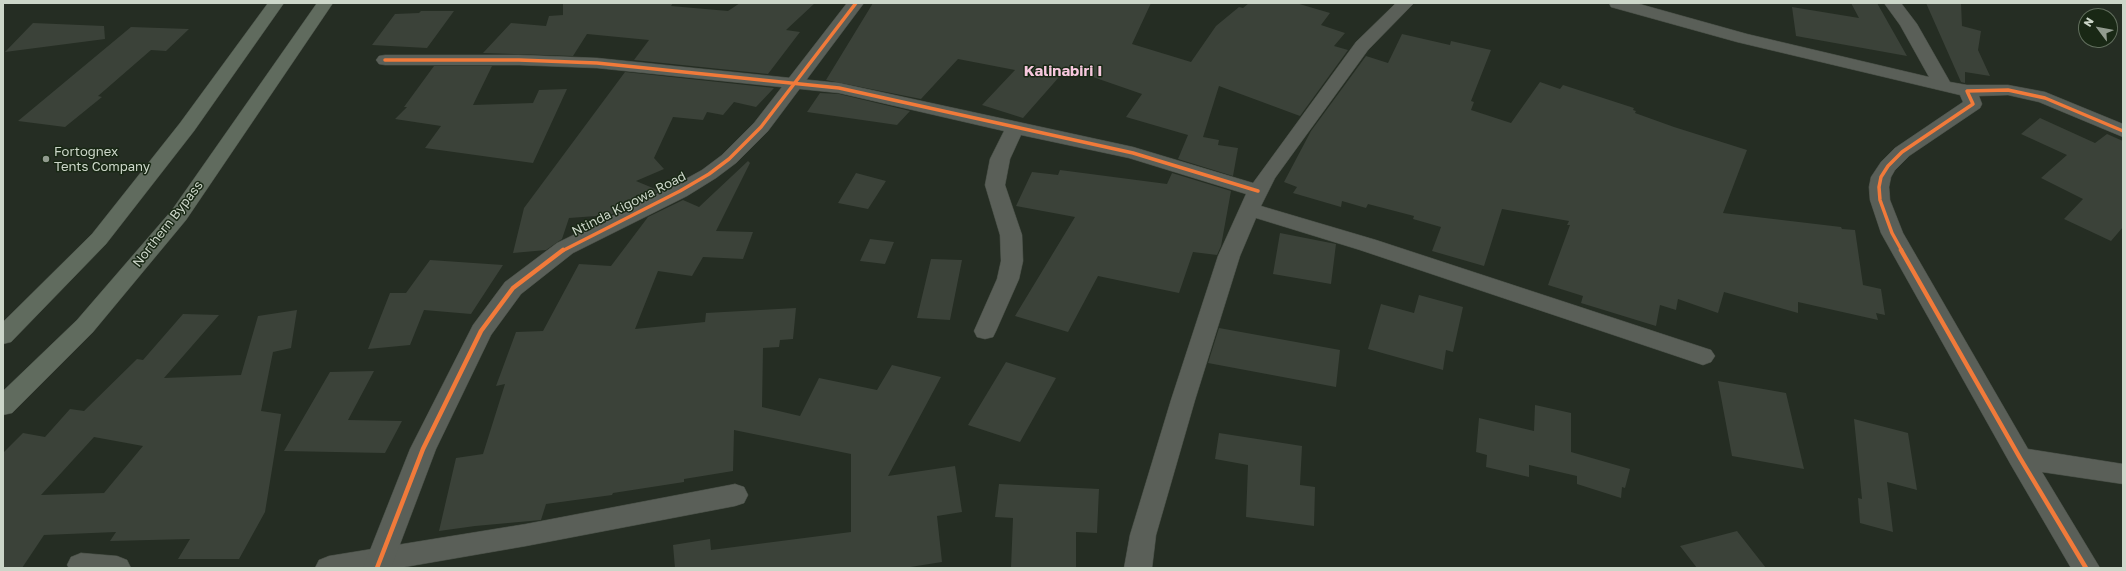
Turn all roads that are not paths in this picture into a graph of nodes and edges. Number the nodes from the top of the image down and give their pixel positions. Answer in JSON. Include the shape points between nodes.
{"nodes":[{"id":1,"x":276,"y":3,"type":"edge"},
{"id":2,"x":325,"y":3,"type":"edge"},
{"id":3,"x":856,"y":3,"type":"edge"},
{"id":4,"x":1406,"y":3,"type":"edge"},
{"id":5,"x":1616,"y":3,"type":"edge"},
{"id":6,"x":1892,"y":3,"type":"edge"},
{"id":7,"x":385,"y":60,"type":"dead end"},
{"id":8,"x":794,"y":83,"type":"junction"},
{"id":9,"x":1943,"y":85,"type":"junction"},
{"id":10,"x":1966,"y":91,"type":"junction"},
{"id":11,"x":1015,"y":128,"type":"junction"},
{"id":12,"x":2123,"y":130,"type":"edge"},
{"id":13,"x":1254,"y":200,"type":"junction"},
{"id":14,"x":985,"y":331,"type":"dead end"},
{"id":15,"x":3,"y":336,"type":"edge"},
{"id":16,"x":1703,"y":356,"type":"dead end"},
{"id":17,"x":3,"y":406,"type":"edge"},
{"id":18,"x":2020,"y":458,"type":"junction"},
{"id":19,"x":2123,"y":474,"type":"edge"},
{"id":20,"x":736,"y":495,"type":"dead end"},
{"id":21,"x":378,"y":564,"type":"edge"},
{"id":22,"x":81,"y":565,"type":"dead end"},
{"id":23,"x":117,"y":568,"type":"edge"},
{"id":24,"x":329,"y":568,"type":"edge"},
{"id":25,"x":1138,"y":568,"type":"edge"},
{"id":26,"x":2086,"y":568,"type":"edge"}],
"edges":[{"from":1,"to":15,"type":"highway","via":[[187,127],[99,239]]},
{"from":2,"to":17,"type":"highway","name":"Northern Bypass","via":[[179,215],[85,326]]},
{"from":3,"to":8,"type":"street","name":"Ntinda Kigowa Road"},
{"from":4,"to":13,"type":"street","via":[[1362,46],[1266,176]]},
{"from":5,"to":9,"type":"street","via":[[1743,38]]},
{"from":6,"to":9,"type":"street","via":[[1908,24]]},
{"from":7,"to":8,"type":"street","via":[[597,63]]},
{"from":8,"to":11,"type":"street","via":[[839,88]]},
{"from":8,"to":21,"type":"street","name":"Ntinda Kigowa Road","via":[[761,127],[729,159],[709,174],[565,248],[513,288],[481,331],[422,449]]},
{"from":9,"to":10,"type":"street"},
{"from":10,"to":12,"type":"street","via":[[2008,90],[2045,98]]},
{"from":10,"to":18,"type":"street","via":[[1973,104],[1921,138],[1888,166],[1881,177],[1880,200],[1885,219],[1896,240]]},
{"from":11,"to":13,"type":"street","via":[[1140,154]]},
{"from":11,"to":14,"type":"street","via":[[1000,159],[995,185],[1011,235],[1012,261],[1008,279]]},
{"from":13,"to":16,"type":"street","via":[[1368,245]]},
{"from":13,"to":25,"type":"street","via":[[1229,256],[1182,400],[1143,535]]},
{"from":18,"to":19,"type":"street"},
{"from":18,"to":26,"type":"street"},
{"from":20,"to":21,"type":"street"},
{"from":21,"to":24,"type":"street"},
{"from":22,"to":23,"type":"street"}]}
